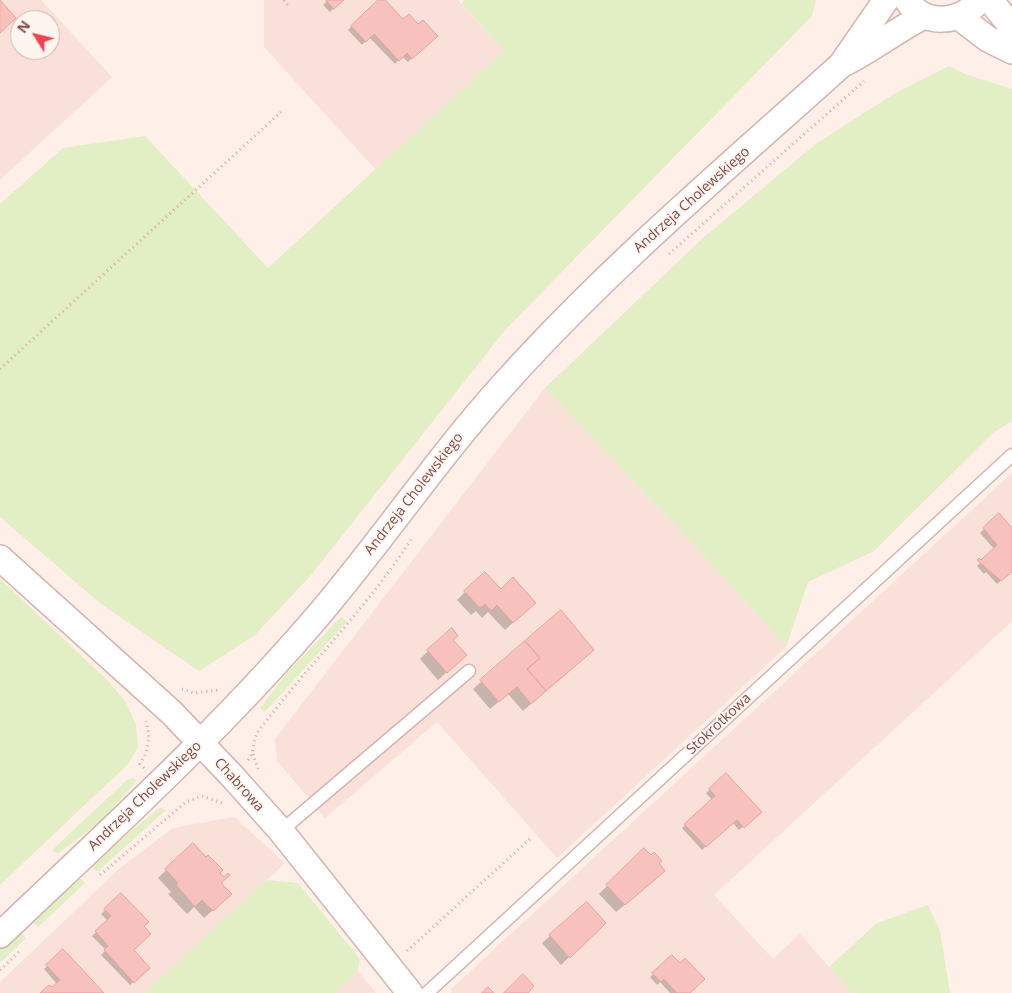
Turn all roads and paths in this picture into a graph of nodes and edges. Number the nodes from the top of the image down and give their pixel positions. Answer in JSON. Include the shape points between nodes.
{"nodes":[{"id":1,"x":284,"y":0,"type":"edge"},
{"id":2,"x":886,"y":0,"type":"edge"},
{"id":3,"x":979,"y":0,"type":"edge"},
{"id":4,"x":990,"y":0,"type":"edge"},
{"id":5,"x":289,"y":7,"type":"dead end"},
{"id":6,"x":915,"y":8,"type":"edge"},
{"id":7,"x":959,"y":17,"type":"junction"},
{"id":8,"x":1012,"y":27,"type":"edge"},
{"id":9,"x":1012,"y":51,"type":"edge"},
{"id":10,"x":841,"y":65,"type":"junction"},
{"id":11,"x":869,"y":76,"type":"dead end"},
{"id":12,"x":281,"y":112,"type":"dead end"},
{"id":13,"x":664,"y":258,"type":"dead end"},
{"id":14,"x":0,"y":369,"type":"edge"},
{"id":15,"x":1012,"y":455,"type":"edge"},
{"id":16,"x":414,"y":536,"type":"dead end"},
{"id":17,"x":0,"y":558,"type":"edge"},
{"id":18,"x":468,"y":671,"type":"dead end"},
{"id":19,"x":194,"y":692,"type":"dead end"},
{"id":20,"x":226,"y":694,"type":"dead end"},
{"id":21,"x":256,"y":722,"type":"dead end"},
{"id":22,"x":261,"y":727,"type":"junction"},
{"id":23,"x":149,"y":735,"type":"dead end"},
{"id":24,"x":201,"y":743,"type":"junction"},
{"id":25,"x":253,"y":754,"type":"dead end"},
{"id":26,"x":146,"y":771,"type":"dead end"},
{"id":27,"x":213,"y":793,"type":"dead end"},
{"id":28,"x":281,"y":831,"type":"junction"},
{"id":29,"x":532,"y":837,"type":"dead end"},
{"id":30,"x":96,"y":879,"type":"dead end"},
{"id":31,"x":0,"y":935,"type":"edge"},
{"id":32,"x":27,"y":944,"type":"dead end"},
{"id":33,"x":390,"y":967,"type":"junction"},
{"id":34,"x":0,"y":970,"type":"edge"},
{"id":35,"x":410,"y":993,"type":"edge"},
{"id":36,"x":427,"y":993,"type":"edge"}],
"edges":[{"from":1,"to":5,"type":"path"},
{"from":2,"to":10,"type":"street","name":"Andrzeja Cholewskiego"},
{"from":3,"to":7,"type":"street"},
{"from":4,"to":8,"type":"street"},
{"from":6,"to":7,"type":"street","via":[[941,20]]},
{"from":6,"to":10,"type":"street","name":"Andrzeja Cholewskiego","via":[[904,26],[866,53]]},
{"from":7,"to":9,"type":"street","via":[[988,39]]},
{"from":10,"to":24,"type":"street","name":"Andrzeja Cholewskiego","via":[[655,232],[504,383],[313,622]]},
{"from":11,"to":13,"type":"path"},
{"from":12,"to":14,"type":"path"},
{"from":15,"to":36,"type":"lane","name":"Stokrotkowa"},
{"from":16,"to":22,"type":"path","via":[[388,575]]},
{"from":17,"to":24,"type":"street","name":"Chabrowa"},
{"from":18,"to":28,"type":"lane"},
{"from":19,"to":20,"type":"path","via":[[221,690]]},
{"from":21,"to":22,"type":"path"},
{"from":22,"to":25,"type":"path"},
{"from":23,"to":26,"type":"path","via":[[148,750],[140,764]]},
{"from":24,"to":28,"type":"street","name":"Chabrowa"},
{"from":24,"to":31,"type":"street","name":"Andrzeja Cholewskiego"},
{"from":27,"to":30,"type":"path","via":[[208,798],[202,796],[186,802]]},
{"from":28,"to":33,"type":"street","name":"Chabrowa"},
{"from":29,"to":33,"type":"path"},
{"from":32,"to":34,"type":"path"},
{"from":33,"to":35,"type":"street","name":"Chabrowa"}]}
